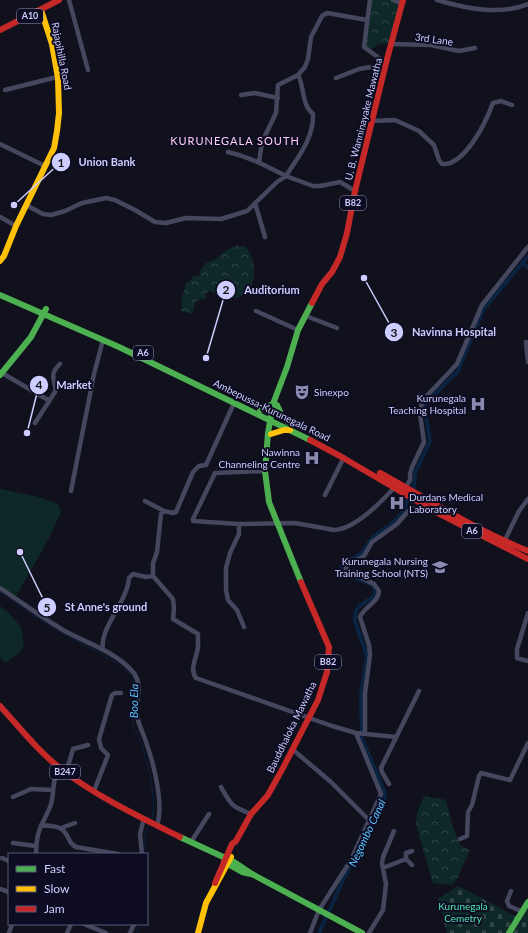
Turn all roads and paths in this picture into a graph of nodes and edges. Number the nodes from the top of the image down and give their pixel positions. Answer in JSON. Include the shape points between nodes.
{"nodes":[{"id":1,"x":59,"y":0,"type":"edge"},
{"id":2,"x":69,"y":0,"type":"edge"},
{"id":3,"x":370,"y":0,"type":"edge"},
{"id":4,"x":393,"y":0,"type":"edge"},
{"id":5,"x":437,"y":0,"type":"edge"},
{"id":6,"x":402,"y":2,"type":"edge"},
{"id":7,"x":528,"y":4,"type":"edge"},
{"id":8,"x":41,"y":10,"type":"junction"},
{"id":9,"x":366,"y":20,"type":"junction"},
{"id":10,"x":0,"y":30,"type":"edge"},
{"id":11,"x":392,"y":44,"type":"junction"},
{"id":12,"x":474,"y":48,"type":"dead end"},
{"id":13,"x":386,"y":63,"type":"junction"},
{"id":14,"x":88,"y":70,"type":"dead end"},
{"id":15,"x":298,"y":75,"type":"junction"},
{"id":16,"x":383,"y":76,"type":"junction"},
{"id":17,"x":57,"y":77,"type":"junction"},
{"id":18,"x":336,"y":78,"type":"dead end"},
{"id":19,"x":5,"y":90,"type":"dead end"},
{"id":20,"x":241,"y":95,"type":"dead end"},
{"id":21,"x":278,"y":98,"type":"junction"},
{"id":22,"x":512,"y":105,"type":"dead end"},
{"id":23,"x":372,"y":121,"type":"junction"},
{"id":24,"x":0,"y":144,"type":"edge"},
{"id":25,"x":228,"y":152,"type":"dead end"},
{"id":26,"x":259,"y":162,"type":"junction"},
{"id":27,"x":45,"y":166,"type":"junction"},
{"id":28,"x":286,"y":176,"type":"junction"},
{"id":29,"x":355,"y":191,"type":"junction"},
{"id":30,"x":255,"y":204,"type":"junction"},
{"id":31,"x":26,"y":205,"type":"junction"},
{"id":32,"x":0,"y":217,"type":"edge"},
{"id":33,"x":16,"y":226,"type":"junction"},
{"id":34,"x":265,"y":237,"type":"dead end"},
{"id":35,"x":528,"y":247,"type":"edge"},
{"id":36,"x":0,"y":261,"type":"edge"},
{"id":37,"x":0,"y":290,"type":"edge"},
{"id":38,"x":0,"y":295,"type":"edge"},
{"id":39,"x":45,"y":311,"type":"junction"},
{"id":40,"x":256,"y":311,"type":"dead end"},
{"id":41,"x":306,"y":316,"type":"junction"},
{"id":42,"x":337,"y":328,"type":"dead end"},
{"id":43,"x":298,"y":330,"type":"junction"},
{"id":44,"x":103,"y":340,"type":"junction"},
{"id":45,"x":526,"y":342,"type":"dead end"},
{"id":46,"x":528,"y":362,"type":"edge"},
{"id":47,"x":60,"y":364,"type":"dead end"},
{"id":48,"x":1,"y":374,"type":"edge"},
{"id":49,"x":48,"y":400,"type":"junction"},
{"id":50,"x":234,"y":403,"type":"junction"},
{"id":51,"x":275,"y":404,"type":"junction"},
{"id":52,"x":260,"y":413,"type":"junction"},
{"id":53,"x":273,"y":419,"type":"junction"},
{"id":54,"x":35,"y":422,"type":"dead end"},
{"id":55,"x":290,"y":427,"type":"junction"},
{"id":56,"x":270,"y":433,"type":"junction"},
{"id":57,"x":344,"y":457,"type":"junction"},
{"id":58,"x":265,"y":472,"type":"junction"},
{"id":59,"x":406,"y":487,"type":"junction"},
{"id":60,"x":394,"y":488,"type":"junction"},
{"id":61,"x":71,"y":491,"type":"dead end"},
{"id":62,"x":325,"y":495,"type":"dead end"},
{"id":63,"x":528,"y":499,"type":"edge"},
{"id":64,"x":145,"y":501,"type":"dead end"},
{"id":65,"x":422,"y":505,"type":"junction"},
{"id":66,"x":164,"y":511,"type":"junction"},
{"id":67,"x":239,"y":524,"type":"junction"},
{"id":68,"x":277,"y":525,"type":"junction"},
{"id":69,"x":503,"y":544,"type":"junction"},
{"id":70,"x":528,"y":551,"type":"edge"},
{"id":71,"x":528,"y":559,"type":"edge"},
{"id":72,"x":153,"y":576,"type":"junction"},
{"id":73,"x":0,"y":588,"type":"edge"},
{"id":74,"x":528,"y":613,"type":"edge"},
{"id":75,"x":244,"y":627,"type":"dead end"},
{"id":76,"x":103,"y":650,"type":"junction"},
{"id":77,"x":528,"y":661,"type":"edge"},
{"id":78,"x":419,"y":691,"type":"dead end"},
{"id":79,"x":121,"y":693,"type":"dead end"},
{"id":80,"x":0,"y":706,"type":"edge"},
{"id":81,"x":309,"y":718,"type":"junction"},
{"id":82,"x":356,"y":733,"type":"junction"},
{"id":83,"x":365,"y":734,"type":"junction"},
{"id":84,"x":396,"y":737,"type":"junction"},
{"id":85,"x":528,"y":743,"type":"edge"},
{"id":86,"x":88,"y":745,"type":"dead end"},
{"id":87,"x":292,"y":749,"type":"junction"},
{"id":88,"x":60,"y":768,"type":"junction"},
{"id":89,"x":66,"y":773,"type":"junction"},
{"id":90,"x":389,"y":784,"type":"dead end"},
{"id":91,"x":221,"y":787,"type":"dead end"},
{"id":92,"x":52,"y":790,"type":"junction"},
{"id":93,"x":94,"y":791,"type":"junction"},
{"id":94,"x":13,"y":797,"type":"dead end"},
{"id":95,"x":209,"y":814,"type":"dead end"},
{"id":96,"x":251,"y":814,"type":"junction"},
{"id":97,"x":144,"y":818,"type":"junction"},
{"id":98,"x":369,"y":820,"type":"junction"},
{"id":99,"x":75,"y":823,"type":"dead end"},
{"id":100,"x":155,"y":824,"type":"junction"},
{"id":101,"x":41,"y":825,"type":"junction"},
{"id":102,"x":61,"y":828,"type":"junction"},
{"id":103,"x":394,"y":831,"type":"dead end"},
{"id":104,"x":460,"y":839,"type":"dead end"},
{"id":105,"x":191,"y":842,"type":"junction"},
{"id":106,"x":14,"y":843,"type":"dead end"},
{"id":107,"x":36,"y":846,"type":"junction"},
{"id":108,"x":412,"y":852,"type":"dead end"},
{"id":109,"x":36,"y":853,"type":"edge"},
{"id":110,"x":112,"y":853,"type":"edge"},
{"id":111,"x":142,"y":853,"type":"edge"},
{"id":112,"x":2,"y":858,"type":"dead end"},
{"id":113,"x":406,"y":859,"type":"junction"},
{"id":114,"x":8,"y":861,"type":"edge"},
{"id":115,"x":226,"y":861,"type":"junction"},
{"id":116,"x":412,"y":865,"type":"dead end"},
{"id":117,"x":383,"y":868,"type":"junction"},
{"id":118,"x":511,"y":891,"type":"dead end"},
{"id":119,"x":528,"y":902,"type":"edge"},
{"id":120,"x":320,"y":910,"type":"junction"},
{"id":121,"x":523,"y":912,"type":"junction"},
{"id":122,"x":86,"y":925,"type":"edge"},
{"id":123,"x":354,"y":931,"type":"edge"},
{"id":124,"x":106,"y":933,"type":"edge"},
{"id":125,"x":198,"y":933,"type":"edge"},
{"id":126,"x":310,"y":933,"type":"edge"},
{"id":127,"x":362,"y":933,"type":"edge"},
{"id":128,"x":369,"y":933,"type":"edge"},
{"id":129,"x":509,"y":933,"type":"edge"}],
"edges":[{"from":1,"to":8,"type":"main road","number":"A10"},
{"from":2,"to":14,"type":"street"},
{"from":3,"to":9,"type":"street"},
{"from":4,"to":6,"type":"street"},
{"from":5,"to":7,"type":"street","via":[[503,11]]},
{"from":6,"to":11,"type":"main road","name":"U. B. Wanninayake Mawatha","number":"B82"},
{"from":8,"to":10,"type":"main road","number":"A10"},
{"from":8,"to":17,"type":"main road","name":"Rajapihilla Road","via":[[48,30]]},
{"from":9,"to":13,"type":"street","via":[[364,47]]},
{"from":9,"to":15,"type":"street","via":[[327,14],[322,16],[311,36],[308,59]]},
{"from":11,"to":12,"type":"street","name":"3rd Lane","via":[[431,45],[459,51]]},
{"from":11,"to":13,"type":"main road","name":"U. B. Wanninayake Mawatha","number":"B82"},
{"from":13,"to":16,"type":"main road","name":"U. B. Wanninayake Mawatha","number":"B82"},
{"from":15,"to":21,"type":"street","via":[[278,85]]},
{"from":15,"to":28,"type":"street","via":[[314,123],[308,140]]},
{"from":16,"to":18,"type":"street","via":[[371,67]]},
{"from":16,"to":23,"type":"main road","name":"U. B. Wanninayake Mawatha","number":"B82"},
{"from":17,"to":19,"type":"street"},
{"from":17,"to":27,"type":"main road","name":"Rajapihilla Road","via":[[60,99],[57,134],[54,148]]},
{"from":20,"to":21,"type":"street","via":[[256,93]]},
{"from":21,"to":26,"type":"street","via":[[276,113],[262,142]]},
{"from":22,"to":23,"type":"street","via":[[501,101],[494,104],[472,142],[456,161],[448,164],[442,164],[434,145],[419,131],[395,120]]},
{"from":23,"to":29,"type":"main road","name":"U. B. Wanninayake Mawatha","number":"B82"},
{"from":24,"to":27,"type":"street"},
{"from":25,"to":26,"type":"street"},
{"from":26,"to":28,"type":"street"},
{"from":27,"to":31,"type":"main road","name":"Rajapihilla Road"},
{"from":28,"to":29,"type":"street","via":[[313,186],[340,182]]},
{"from":28,"to":30,"type":"street"},
{"from":29,"to":41,"type":"main road","name":"U. B. Wanninayake Mawatha","number":"B82","via":[[340,257],[322,284]]},
{"from":30,"to":31,"type":"street","via":[[247,211],[221,219],[186,218],[166,223],[156,222],[136,210],[106,198],[82,203],[51,215],[43,214]]},
{"from":30,"to":34,"type":"street"},
{"from":31,"to":33,"type":"main road","name":"Rajapihilla Road"},
{"from":32,"to":33,"type":"street"},
{"from":33,"to":36,"type":"main road","name":"Rajapihilla Road"},
{"from":35,"to":59,"type":"street","via":[[482,305],[457,364],[422,401],[420,414],[424,442]]},
{"from":37,"to":39,"type":"main road","name":"Ambepussa-Kurunegala Road","number":"A6"},
{"from":38,"to":39,"type":"main road","name":"Ambepussa-Kurunegala Road","number":"A6"},
{"from":39,"to":44,"type":"main road","name":"Ambepussa-Kurunegala Road","number":"A6"},
{"from":39,"to":48,"type":"main road","via":[[31,337]]},
{"from":39,"to":52,"type":"main road","name":"Ambepussa-Kurunegala Road","number":"A6","via":[[144,353]]},
{"from":40,"to":43,"type":"street"},
{"from":41,"to":42,"type":"street"},
{"from":41,"to":43,"type":"main road","name":"U. B. Wanninayake Mawatha","number":"B82"},
{"from":43,"to":51,"type":"main road","name":"U. B. Wanninayake Mawatha","number":"B82"},
{"from":44,"to":50,"type":"main road","name":"Ambepussa-Kurunegala Road","number":"A6"},
{"from":44,"to":61,"type":"street"},
{"from":45,"to":46,"type":"street"},
{"from":47,"to":49,"type":"street","via":[[53,376],[56,389]]},
{"from":48,"to":49,"type":"street"},
{"from":49,"to":54,"type":"street"},
{"from":50,"to":52,"type":"main road","name":"Ambepussa-Kurunegala Road","number":"A6"},
{"from":50,"to":66,"type":"street","via":[[206,465],[199,466],[193,472],[176,512]]},
{"from":51,"to":52,"type":"main road"},
{"from":51,"to":53,"type":"main road","name":"U. B. Wanninayake Mawatha","number":"B82"},
{"from":51,"to":55,"type":"main road"},
{"from":52,"to":53,"type":"main road","name":"Ambepussa-Kurunegala Road","number":"A6"},
{"from":52,"to":56,"type":"main road"},
{"from":53,"to":55,"type":"main road","name":"Ambepussa-Kurunegala Road","number":"A6"},
{"from":53,"to":56,"type":"main road","name":"Bauddhaloka Mawatha","number":"B82"},
{"from":55,"to":56,"type":"main road"},
{"from":55,"to":57,"type":"main road","name":"Ambepussa-Kurunegala Road","number":"A6"},
{"from":55,"to":59,"type":"main road","name":"Ambepussa-Kurunegala Road","number":"A6","via":[[347,453]]},
{"from":56,"to":58,"type":"main road","name":"Bauddhaloka Mawatha","number":"B82"},
{"from":57,"to":60,"type":"main road","name":"Ambepussa-Kurunegala Road","number":"A6"},
{"from":57,"to":62,"type":"street"},
{"from":58,"to":67,"type":"street","via":[[215,473],[193,518],[193,521]]},
{"from":58,"to":68,"type":"main road","name":"Bauddhaloka Mawatha","number":"B82","via":[[269,502]]},
{"from":59,"to":69,"type":"main road","name":"Ambepussa-Kurunegala Road","number":"A6"},
{"from":60,"to":65,"type":"main road","name":"Ambepussa-Kurunegala Road","number":"A6"},
{"from":60,"to":68,"type":"street","via":[[366,515],[340,530],[295,524]]},
{"from":63,"to":69,"type":"street","via":[[519,511]]},
{"from":64,"to":66,"type":"street"},
{"from":65,"to":69,"type":"main road","name":"Ambepussa-Kurunegala Road","number":"A6"},
{"from":65,"to":83,"type":"street","via":[[418,510],[411,508],[397,524],[372,542],[364,556],[348,564],[346,568],[374,584],[379,591],[378,597],[360,617],[370,655],[365,693]]},
{"from":66,"to":72,"type":"street","via":[[161,514]]},
{"from":67,"to":68,"type":"street"},
{"from":67,"to":75,"type":"street","via":[[239,534],[226,568],[226,590],[228,600],[237,610]]},
{"from":68,"to":81,"type":"main road","name":"Bauddhaloka Mawatha","number":"B82","via":[[328,647],[327,672]]},
{"from":69,"to":70,"type":"main road","name":"Ambepussa-Kurunegala Road","number":"A6"},
{"from":69,"to":71,"type":"main road","name":"Ambepussa-Kurunegala Road","number":"A6"},
{"from":72,"to":76,"type":"street","via":[[133,574],[129,578],[128,586],[106,631]]},
{"from":72,"to":81,"type":"street","via":[[173,599],[173,619],[198,634],[193,671],[196,678]]},
{"from":73,"to":76,"type":"street","via":[[76,638]]},
{"from":74,"to":77,"type":"street","via":[[517,649],[517,658]]},
{"from":76,"to":100,"type":"street","via":[[133,672],[138,683],[137,715],[153,766],[160,802],[160,817]]},
{"from":78,"to":84,"type":"street"},
{"from":79,"to":93,"type":"street","via":[[112,695],[99,739],[101,748],[108,755]]},
{"from":80,"to":88,"type":"main road","number":"B247"},
{"from":81,"to":82,"type":"street"},
{"from":81,"to":87,"type":"main road","name":"Bauddhaloka Mawatha","number":"B82"},
{"from":82,"to":83,"type":"street"},
{"from":82,"to":98,"type":"street","via":[[381,794]]},
{"from":83,"to":84,"type":"street"},
{"from":84,"to":90,"type":"street","via":[[381,768]]},
{"from":85,"to":104,"type":"street","via":[[510,780],[481,773],[468,812],[467,836]]},
{"from":86,"to":89,"type":"street","via":[[73,749]]},
{"from":87,"to":96,"type":"main road","name":"Bauddhaloka Mawatha","number":"B82","via":[[268,795]]},
{"from":87,"to":98,"type":"street","via":[[331,782]]},
{"from":88,"to":89,"type":"main road","number":"B247"},
{"from":88,"to":92,"type":"street","via":[[54,778]]},
{"from":89,"to":93,"type":"main road","number":"B247"},
{"from":91,"to":96,"type":"street","via":[[234,807]]},
{"from":92,"to":94,"type":"street","via":[[31,789]]},
{"from":92,"to":101,"type":"street","via":[[49,811]]},
{"from":93,"to":97,"type":"main road","number":"B247"},
{"from":95,"to":105,"type":"street"},
{"from":96,"to":115,"type":"main road","name":"Bauddhaloka Mawatha","number":"B82"},
{"from":97,"to":100,"type":"main road","number":"B247"},
{"from":97,"to":111,"type":"street","via":[[140,834]]},
{"from":98,"to":120,"type":"street","via":[[350,860]]},
{"from":99,"to":102,"type":"street"},
{"from":100,"to":105,"type":"main road","number":"B247"},
{"from":101,"to":102,"type":"street"},
{"from":101,"to":107,"type":"street"},
{"from":102,"to":110,"type":"street","via":[[70,843],[76,847]]},
{"from":103,"to":117,"type":"street","via":[[383,857]]},
{"from":105,"to":115,"type":"main road","number":"B247"},
{"from":106,"to":107,"type":"street"},
{"from":107,"to":109,"type":"street"},
{"from":108,"to":113,"type":"street","via":[[406,853]]},
{"from":112,"to":114,"type":"street"},
{"from":113,"to":116,"type":"street"},
{"from":113,"to":117,"type":"street"},
{"from":115,"to":120,"type":"main road","number":"B247","via":[[242,872],[252,874]]},
{"from":115,"to":125,"type":"main road","number":"B82","via":[[206,903]]},
{"from":117,"to":128,"type":"street","via":[[386,884],[383,910]]},
{"from":118,"to":121,"type":"street","via":[[507,901],[509,906]]},
{"from":119,"to":121,"type":"main road"},
{"from":120,"to":123,"type":"main road","number":"B247"},
{"from":120,"to":126,"type":"street"},
{"from":121,"to":129,"type":"main road"},
{"from":122,"to":124,"type":"street"},
{"from":123,"to":127,"type":"main road","number":"B247"}]}
